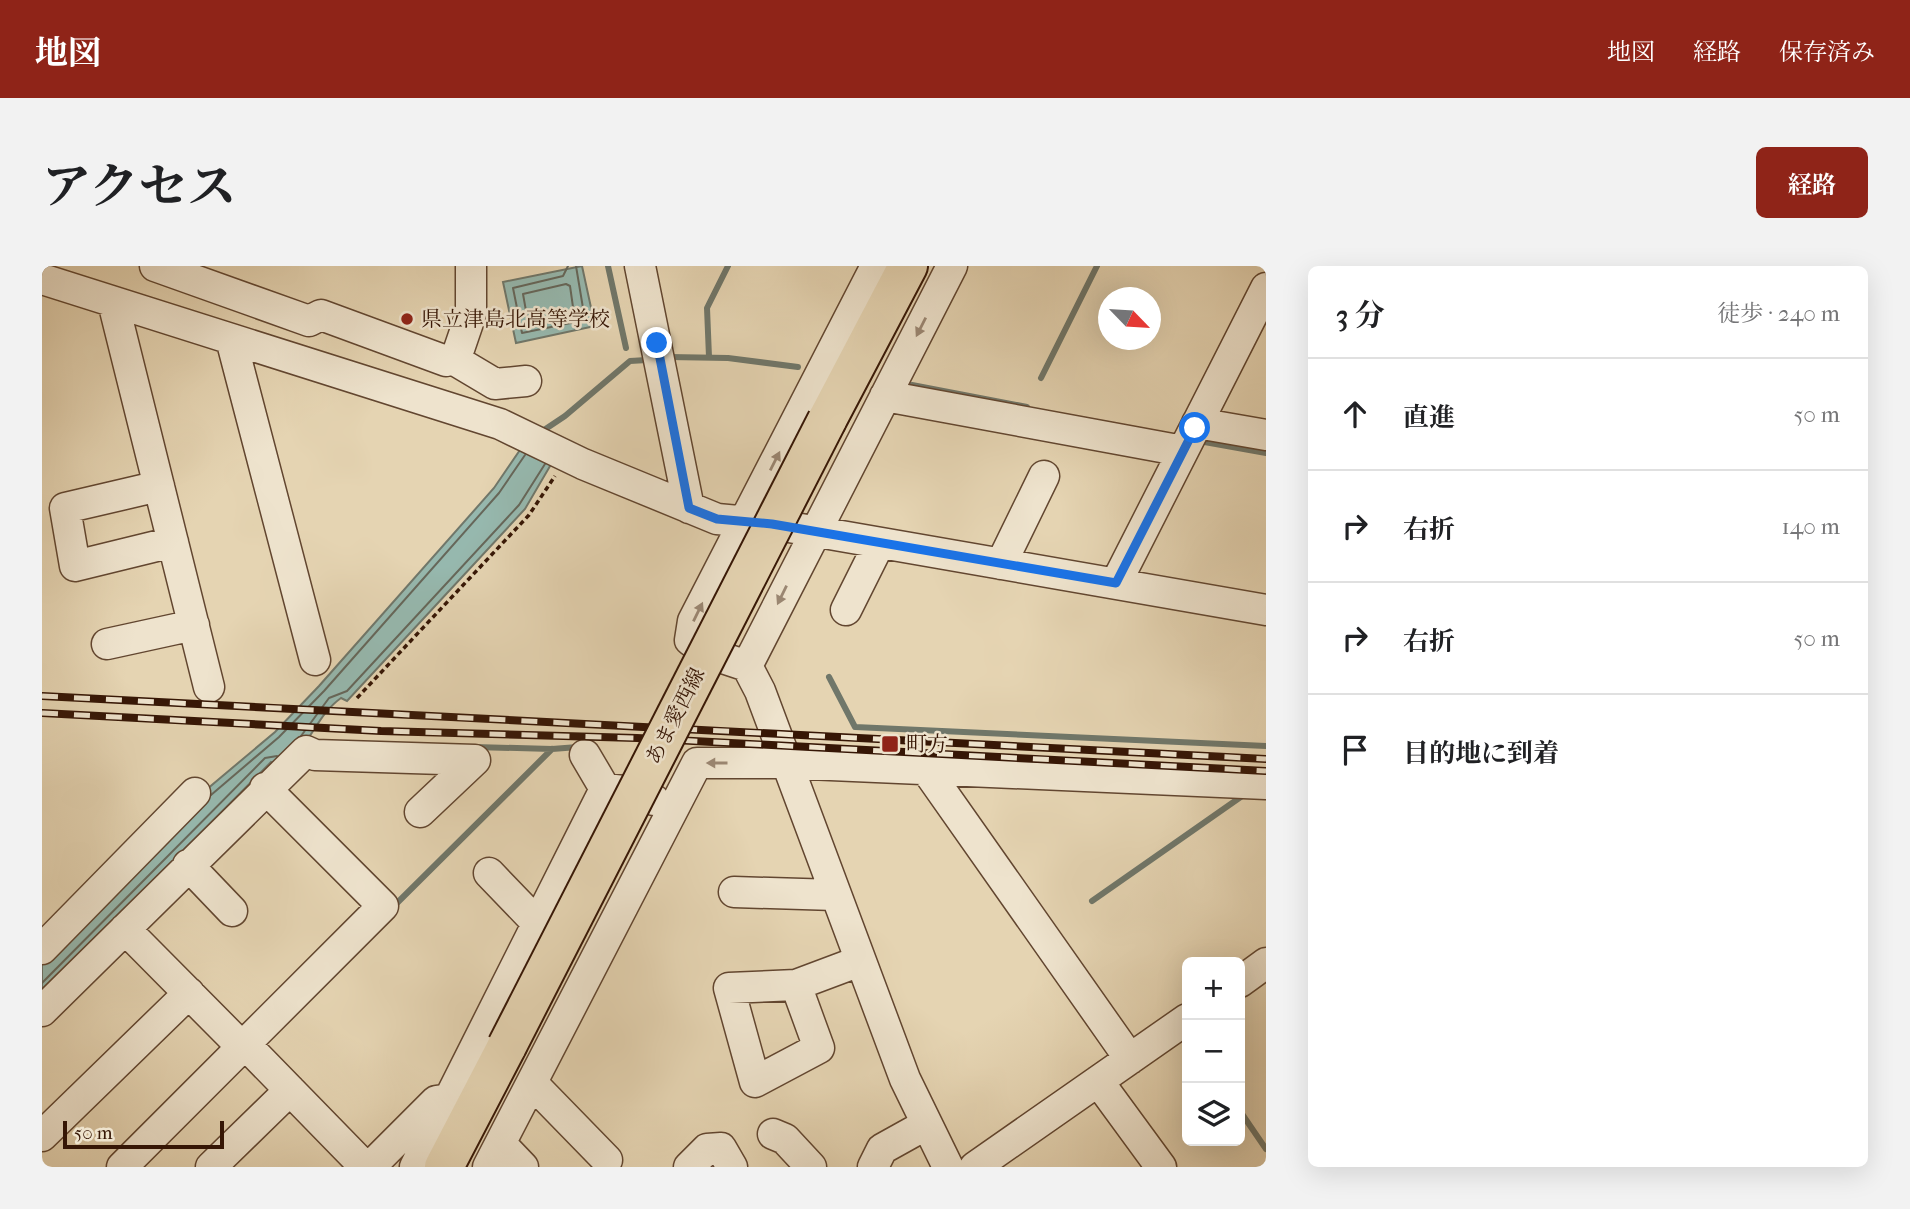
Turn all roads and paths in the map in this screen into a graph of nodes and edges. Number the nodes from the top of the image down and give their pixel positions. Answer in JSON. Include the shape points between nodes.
{"nodes":[{"id":1,"x":155,"y":266,"type":"edge"},
{"id":2,"x":471,"y":266,"type":"edge"},
{"id":3,"x":640,"y":266,"type":"edge"},
{"id":4,"x":876,"y":266,"type":"edge"},
{"id":5,"x":908,"y":266,"type":"edge"},
{"id":6,"x":952,"y":266,"type":"edge"},
{"id":7,"x":42,"y":279,"type":"edge"},
{"id":8,"x":1266,"y":288,"type":"edge"},
{"id":9,"x":113,"y":302,"type":"junction"},
{"id":10,"x":232,"y":339,"type":"junction"},
{"id":11,"x":455,"y":360,"type":"junction"},
{"id":12,"x":526,"y":381,"type":"dead end"},
{"id":13,"x":885,"y":396,"type":"junction"},
{"id":14,"x":1266,"y":435,"type":"edge"},
{"id":15,"x":1191,"y":437,"type":"junction"},
{"id":16,"x":562,"y":454,"type":"junction"},
{"id":17,"x":1044,"y":476,"type":"dead end"},
{"id":18,"x":159,"y":486,"type":"junction"},
{"id":19,"x":689,"y":508,"type":"junction"},
{"id":20,"x":744,"y":521,"type":"junction"},
{"id":21,"x":812,"y":534,"type":"junction"},
{"id":22,"x":173,"y":542,"type":"junction"},
{"id":23,"x":879,"y":544,"type":"junction"},
{"id":24,"x":1002,"y":564,"type":"junction"},
{"id":25,"x":1116,"y":583,"type":"junction"},
{"id":26,"x":846,"y":610,"type":"dead end"},
{"id":27,"x":1266,"y":610,"type":"edge"},
{"id":28,"x":194,"y":625,"type":"junction"},
{"id":29,"x":107,"y":644,"type":"dead end"},
{"id":30,"x":315,"y":660,"type":"dead end"},
{"id":31,"x":747,"y":666,"type":"junction"},
{"id":32,"x":209,"y":687,"type":"dead end"},
{"id":33,"x":357,"y":698,"type":"dead end"},
{"id":34,"x":585,"y":755,"type":"dead end"},
{"id":35,"x":785,"y":763,"type":"junction"},
{"id":36,"x":926,"y":769,"type":"junction"},
{"id":37,"x":1266,"y":784,"type":"edge"},
{"id":38,"x":265,"y":788,"type":"junction"},
{"id":39,"x":605,"y":789,"type":"junction"},
{"id":40,"x":195,"y":793,"type":"dead end"},
{"id":41,"x":420,"y":812,"type":"dead end"},
{"id":42,"x":671,"y":813,"type":"junction"},
{"id":43,"x":188,"y":865,"type":"junction"},
{"id":44,"x":489,"y":873,"type":"dead end"},
{"id":45,"x":734,"y":892,"type":"dead end"},
{"id":46,"x":835,"y":895,"type":"junction"},
{"id":47,"x":232,"y":911,"type":"dead end"},
{"id":48,"x":542,"y":915,"type":"junction"},
{"id":49,"x":125,"y":929,"type":"junction"},
{"id":50,"x":607,"y":937,"type":"junction"},
{"id":51,"x":42,"y":949,"type":"edge"},
{"id":52,"x":860,"y":961,"type":"junction"},
{"id":53,"x":1266,"y":963,"type":"edge"},
{"id":54,"x":1245,"y":978,"type":"edge"},
{"id":55,"x":796,"y":985,"type":"dead end"},
{"id":56,"x":189,"y":993,"type":"junction"},
{"id":57,"x":42,"y":1011,"type":"edge"},
{"id":58,"x":1186,"y":1020,"type":"edge"},
{"id":59,"x":243,"y":1046,"type":"junction"},
{"id":60,"x":1130,"y":1059,"type":"junction"},
{"id":61,"x":1098,"y":1081,"type":"junction"},
{"id":62,"x":532,"y":1083,"type":"junction"},
{"id":63,"x":289,"y":1090,"type":"junction"},
{"id":64,"x":450,"y":1098,"type":"junction"},
{"id":65,"x":927,"y":1124,"type":"junction"},
{"id":66,"x":773,"y":1134,"type":"dead end"},
{"id":67,"x":42,"y":1136,"type":"edge"},
{"id":68,"x":494,"y":1155,"type":"edge"},
{"id":69,"x":607,"y":1160,"type":"dead end"},
{"id":70,"x":122,"y":1167,"type":"edge"},
{"id":71,"x":211,"y":1167,"type":"edge"},
{"id":72,"x":370,"y":1167,"type":"edge"},
{"id":73,"x":415,"y":1167,"type":"edge"},
{"id":74,"x":444,"y":1167,"type":"edge"},
{"id":75,"x":523,"y":1167,"type":"edge"},
{"id":76,"x":689,"y":1167,"type":"edge"},
{"id":77,"x":732,"y":1167,"type":"edge"},
{"id":78,"x":811,"y":1167,"type":"edge"},
{"id":79,"x":873,"y":1167,"type":"edge"},
{"id":80,"x":948,"y":1167,"type":"edge"},
{"id":81,"x":975,"y":1167,"type":"edge"},
{"id":82,"x":1161,"y":1167,"type":"edge"}],
"edges":[{"from":1,"to":11,"type":"street","via":[[309,321],[321,315],[446,361]]},
{"from":2,"to":11,"type":"street","via":[[471,314]]},
{"from":3,"to":19,"type":"street"},
{"from":20,"to":4,"type":"street","one_way":true},
{"from":5,"to":74,"type":"main road","name":"あま愛西線","bridge":true},
{"from":6,"to":13,"type":"street","one_way":true},
{"from":7,"to":9,"type":"street"},
{"from":8,"to":15,"type":"street"},
{"from":9,"to":10,"type":"street"},
{"from":9,"to":18,"type":"street"},
{"from":10,"to":16,"type":"street","via":[[500,424]]},
{"from":10,"to":30,"type":"street"},
{"from":11,"to":12,"type":"street","via":[[495,384]]},
{"from":13,"to":15,"type":"street"},
{"from":13,"to":21,"type":"street"},
{"from":14,"to":15,"type":"street"},
{"from":15,"to":25,"type":"street"},
{"from":16,"to":19,"type":"street"},
{"from":16,"to":33,"type":"path","via":[[556,474],[529,514]]},
{"from":17,"to":24,"type":"street"},
{"from":18,"to":22,"type":"street"},
{"from":18,"to":22,"type":"street","via":[[65,508],[75,566]]},
{"from":19,"to":20,"type":"street","via":[[717,519]]},
{"from":20,"to":21,"type":"street"},
{"from":31,"to":20,"type":"street","one_way":true,"via":[[708,653],[690,640],[693,621]]},
{"from":21,"to":23,"type":"street"},
{"from":21,"to":31,"type":"street","one_way":true},
{"from":22,"to":28,"type":"street"},
{"from":23,"to":24,"type":"street"},
{"from":23,"to":26,"type":"street"},
{"from":24,"to":25,"type":"street"},
{"from":25,"to":27,"type":"street"},
{"from":28,"to":29,"type":"street"},
{"from":28,"to":32,"type":"street"},
{"from":31,"to":35,"type":"street"},
{"from":34,"to":39,"type":"street"},
{"from":35,"to":36,"type":"street"},
{"from":35,"to":42,"type":"street","one_way":true,"via":[[697,763]]},
{"from":35,"to":46,"type":"street"},
{"from":36,"to":37,"type":"street"},
{"from":36,"to":60,"type":"street"},
{"from":38,"to":41,"type":"street","via":[[306,751],[315,755],[475,760]]},
{"from":38,"to":43,"type":"street"},
{"from":38,"to":59,"type":"street","via":[[383,906]]},
{"from":39,"to":42,"type":"street","via":[[643,793]]},
{"from":39,"to":48,"type":"street"},
{"from":40,"to":51,"type":"street"},
{"from":42,"to":50,"type":"street"},
{"from":43,"to":47,"type":"street"},
{"from":43,"to":49,"type":"street"},
{"from":44,"to":48,"type":"street"},
{"from":45,"to":46,"type":"street"},
{"from":46,"to":52,"type":"street"},
{"from":48,"to":50,"type":"street"},
{"from":48,"to":64,"type":"street"},
{"from":49,"to":56,"type":"street"},
{"from":49,"to":57,"type":"street"},
{"from":50,"to":62,"type":"street"},
{"from":52,"to":55,"type":"street"},
{"from":52,"to":65,"type":"street"},
{"from":53,"to":54,"type":"street"},
{"from":56,"to":59,"type":"street"},
{"from":56,"to":67,"type":"street"},
{"from":58,"to":60,"type":"street"},
{"from":59,"to":63,"type":"street"},
{"from":59,"to":70,"type":"street"},
{"from":60,"to":61,"type":"street"},
{"from":61,"to":81,"type":"street"},
{"from":61,"to":82,"type":"street"},
{"from":62,"to":68,"type":"street"},
{"from":62,"to":69,"type":"street"},
{"from":63,"to":71,"type":"street"},
{"from":63,"to":72,"type":"street"},
{"from":64,"to":72,"type":"street","via":[[436,1101]]},
{"from":64,"to":73,"type":"street"},
{"from":65,"to":79,"type":"street","via":[[882,1149]]},
{"from":65,"to":80,"type":"street"},
{"from":66,"to":78,"type":"street","via":[[785,1139]]},
{"from":68,"to":75,"type":"street"},
{"from":76,"to":77,"type":"street","via":[[707,1149],[721,1148]]}]}
